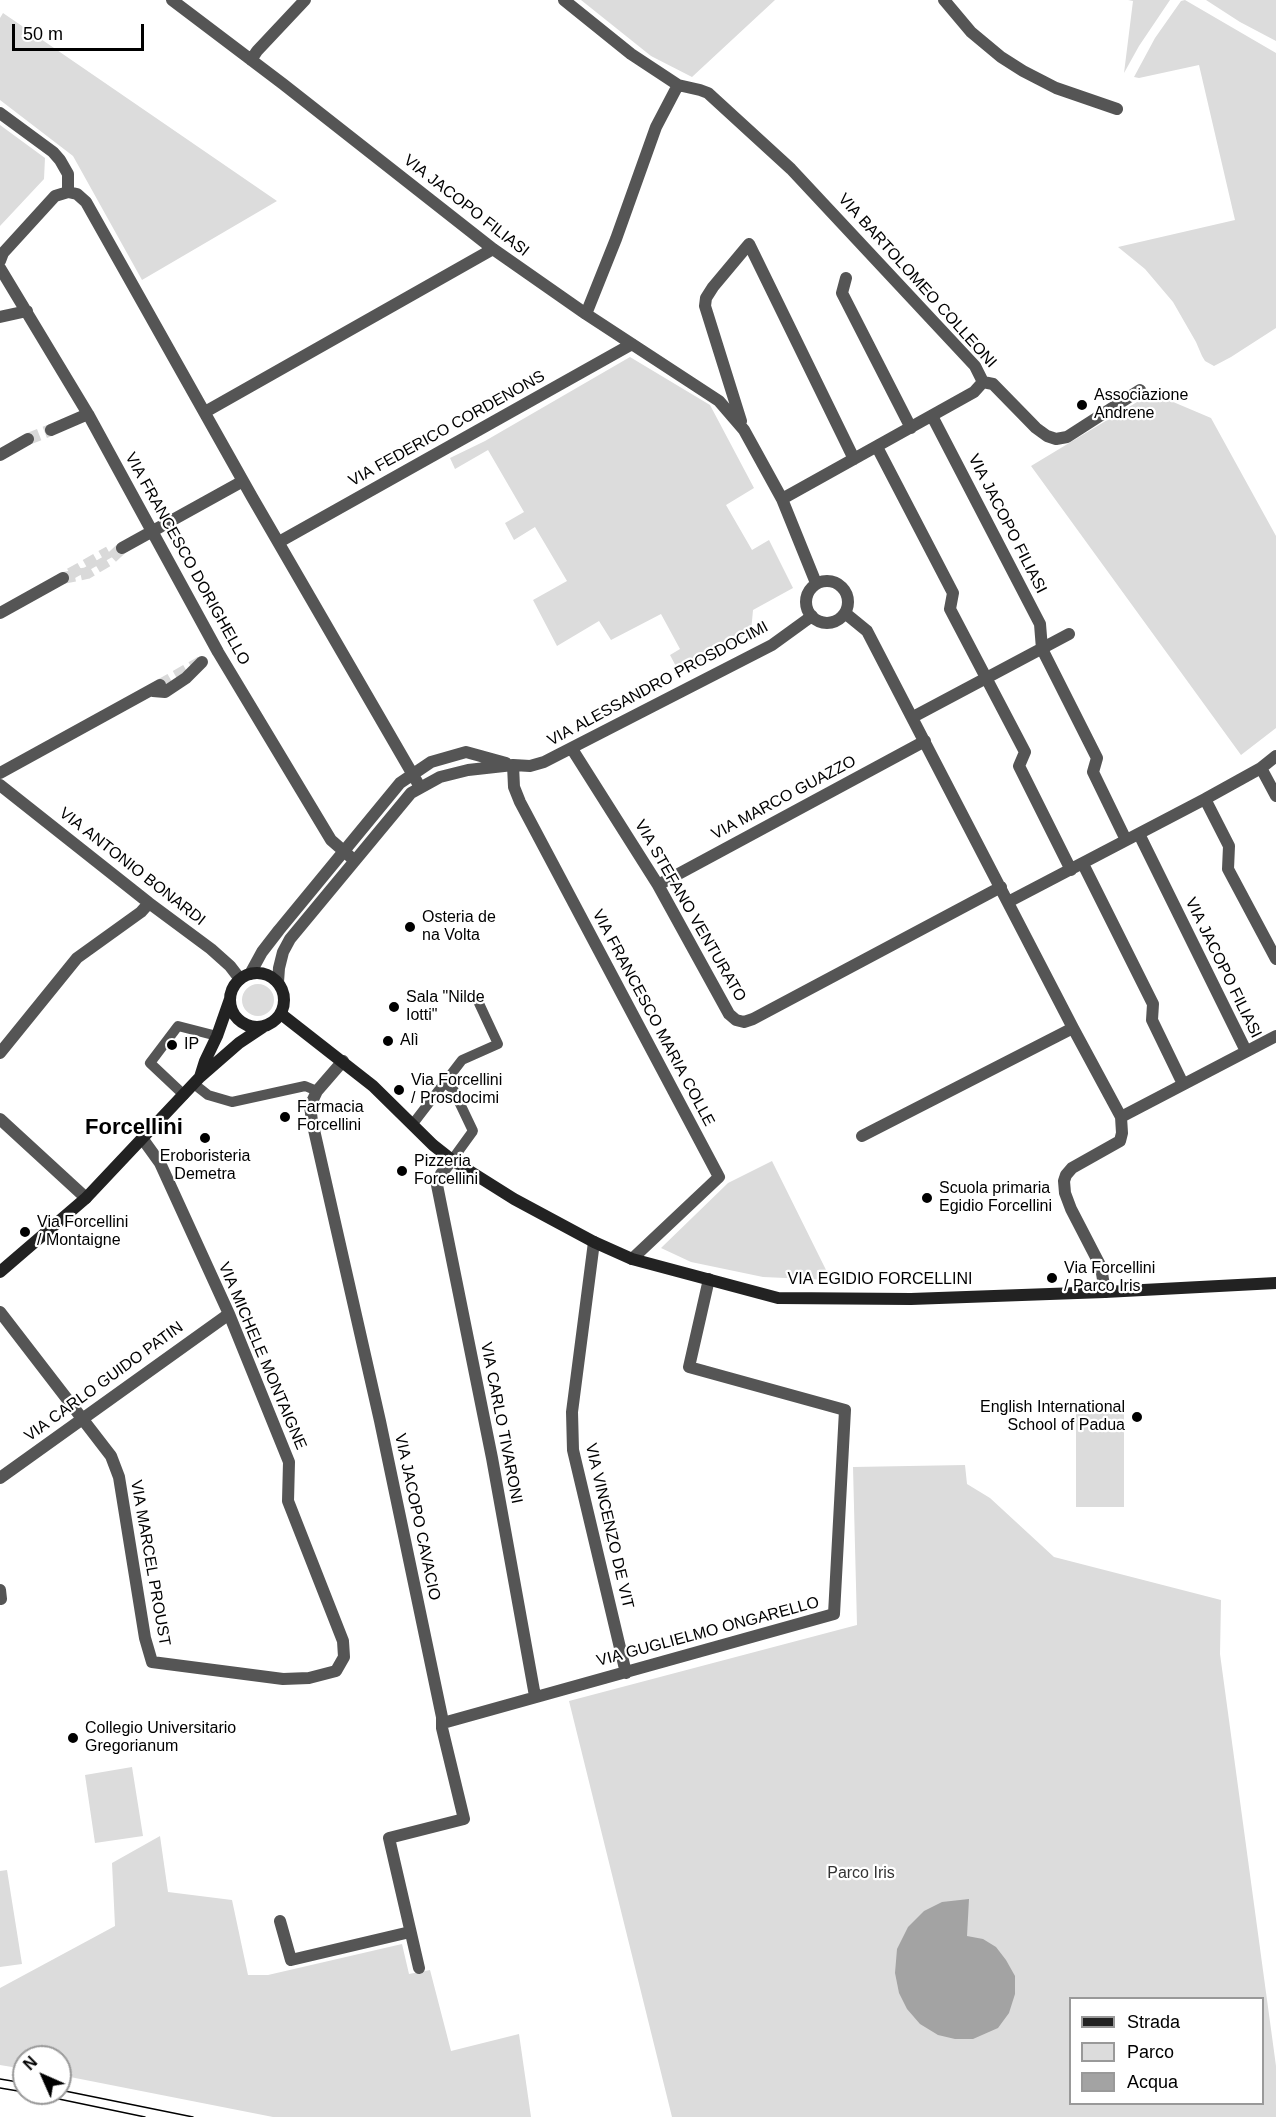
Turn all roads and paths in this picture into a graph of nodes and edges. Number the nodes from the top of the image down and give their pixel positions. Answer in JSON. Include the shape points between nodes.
{"nodes":[{"id":1,"x":172,"y":0,"type":"edge"},
{"id":2,"x":305,"y":0,"type":"edge"},
{"id":3,"x":564,"y":0,"type":"edge"},
{"id":4,"x":944,"y":0,"type":"edge"},
{"id":5,"x":251,"y":60,"type":"junction"},
{"id":6,"x":678,"y":86,"type":"junction"},
{"id":7,"x":1117,"y":108,"type":"dead end"},
{"id":8,"x":0,"y":113,"type":"edge"},
{"id":9,"x":68,"y":192,"type":"junction"},
{"id":10,"x":493,"y":249,"type":"junction"},
{"id":11,"x":0,"y":261,"type":"edge"},
{"id":12,"x":0,"y":268,"type":"edge"},
{"id":13,"x":846,"y":278,"type":"dead end"},
{"id":14,"x":27,"y":311,"type":"junction"},
{"id":15,"x":586,"y":314,"type":"junction"},
{"id":16,"x":0,"y":317,"type":"edge"},
{"id":17,"x":632,"y":344,"type":"junction"},
{"id":18,"x":983,"y":381,"type":"junction"},
{"id":19,"x":1140,"y":390,"type":"dead end"},
{"id":20,"x":205,"y":412,"type":"junction"},
{"id":21,"x":88,"y":414,"type":"junction"},
{"id":22,"x":932,"y":416,"type":"junction"},
{"id":23,"x":911,"y":428,"type":"junction"},
{"id":24,"x":51,"y":430,"type":"tunnel mouth"},
{"id":25,"x":744,"y":430,"type":"junction"},
{"id":26,"x":28,"y":440,"type":"tunnel mouth"},
{"id":27,"x":877,"y":447,"type":"junction"},
{"id":28,"x":0,"y":455,"type":"edge"},
{"id":29,"x":854,"y":459,"type":"junction"},
{"id":30,"x":243,"y":481,"type":"junction"},
{"id":31,"x":782,"y":499,"type":"junction"},
{"id":32,"x":151,"y":531,"type":"junction"},
{"id":33,"x":279,"y":542,"type":"junction"},
{"id":34,"x":122,"y":548,"type":"tunnel mouth"},
{"id":35,"x":63,"y":578,"type":"tunnel mouth"},
{"id":36,"x":816,"y":584,"type":"junction"},
{"id":37,"x":0,"y":613,"type":"edge"},
{"id":38,"x":845,"y":613,"type":"junction"},
{"id":39,"x":812,"y":616,"type":"junction"},
{"id":40,"x":1068,"y":634,"type":"dead end"},
{"id":41,"x":1042,"y":649,"type":"junction"},
{"id":42,"x":218,"y":652,"type":"junction"},
{"id":43,"x":987,"y":678,"type":"junction"},
{"id":44,"x":160,"y":685,"type":"tunnel mouth"},
{"id":45,"x":149,"y":691,"type":"junction"},
{"id":46,"x":913,"y":717,"type":"junction"},
{"id":47,"x":925,"y":741,"type":"junction"},
{"id":48,"x":572,"y":749,"type":"junction"},
{"id":49,"x":1276,"y":756,"type":"edge"},
{"id":50,"x":513,"y":765,"type":"junction"},
{"id":51,"x":1261,"y":768,"type":"junction"},
{"id":52,"x":0,"y":773,"type":"edge"},
{"id":53,"x":412,"y":774,"type":"junction"},
{"id":54,"x":0,"y":786,"type":"edge"},
{"id":55,"x":420,"y":787,"type":"junction"},
{"id":56,"x":1276,"y":796,"type":"edge"},
{"id":57,"x":1205,"y":799,"type":"junction"},
{"id":58,"x":1139,"y":834,"type":"junction"},
{"id":59,"x":1126,"y":840,"type":"junction"},
{"id":60,"x":343,"y":851,"type":"junction"},
{"id":61,"x":354,"y":860,"type":"junction"},
{"id":62,"x":1083,"y":864,"type":"junction"},
{"id":63,"x":1071,"y":870,"type":"junction"},
{"id":64,"x":658,"y":885,"type":"junction"},
{"id":65,"x":1001,"y":887,"type":"junction"},
{"id":66,"x":1008,"y":902,"type":"junction"},
{"id":67,"x":149,"y":903,"type":"junction"},
{"id":68,"x":1276,"y":959,"type":"edge"},
{"id":69,"x":245,"y":976,"type":"junction"},
{"id":70,"x":278,"y":982,"type":"junction"},
{"id":71,"x":230,"y":997,"type":"junction"},
{"id":72,"x":477,"y":999,"type":"dead end"},
{"id":73,"x":281,"y":1014,"type":"junction"},
{"id":74,"x":263,"y":1027,"type":"junction"},
{"id":75,"x":1073,"y":1028,"type":"junction"},
{"id":76,"x":217,"y":1036,"type":"junction"},
{"id":77,"x":1276,"y":1036,"type":"edge"},
{"id":78,"x":1246,"y":1051,"type":"junction"},
{"id":79,"x":0,"y":1053,"type":"edge"},
{"id":80,"x":343,"y":1061,"type":"junction"},
{"id":81,"x":197,"y":1080,"type":"junction"},
{"id":82,"x":445,"y":1083,"type":"junction"},
{"id":83,"x":1183,"y":1084,"type":"junction"},
{"id":84,"x":317,"y":1091,"type":"junction"},
{"id":85,"x":184,"y":1095,"type":"junction"},
{"id":86,"x":1122,"y":1117,"type":"junction"},
{"id":87,"x":0,"y":1119,"type":"edge"},
{"id":88,"x":412,"y":1125,"type":"junction"},
{"id":89,"x":862,"y":1137,"type":"dead end"},
{"id":90,"x":142,"y":1138,"type":"junction"},
{"id":91,"x":452,"y":1160,"type":"junction"},
{"id":92,"x":86,"y":1198,"type":"junction"},
{"id":93,"x":594,"y":1242,"type":"junction"},
{"id":94,"x":632,"y":1259,"type":"junction"},
{"id":95,"x":0,"y":1272,"type":"edge"},
{"id":96,"x":709,"y":1280,"type":"junction"},
{"id":97,"x":1276,"y":1283,"type":"edge"},
{"id":98,"x":1105,"y":1292,"type":"junction"},
{"id":99,"x":0,"y":1312,"type":"edge"},
{"id":100,"x":229,"y":1314,"type":"junction"},
{"id":101,"x":82,"y":1418,"type":"junction"},
{"id":102,"x":0,"y":1478,"type":"edge"},
{"id":103,"x":342,"y":1663,"type":"joint"},
{"id":104,"x":626,"y":1673,"type":"junction"},
{"id":105,"x":535,"y":1696,"type":"junction"},
{"id":106,"x":443,"y":1722,"type":"junction"},
{"id":107,"x":280,"y":1921,"type":"dead end"},
{"id":108,"x":410,"y":1932,"type":"junction"},
{"id":109,"x":419,"y":1968,"type":"dead end"}],
"edges":[{"from":1,"to":5,"type":"street","name":"VIA JACOPO FILIASI"},
{"from":2,"to":5,"type":"street"},
{"from":3,"to":6,"type":"street","name":"VIA BARTOLOMEO COLLEONI"},
{"from":4,"to":7,"type":"street","via":[[971,32],[1000,57],[1056,88]]},
{"from":5,"to":10,"type":"street","name":"VIA JACOPO FILIASI"},
{"from":6,"to":15,"type":"street","via":[[656,127]]},
{"from":6,"to":18,"type":"street","name":"VIA BARTOLOMEO COLLEONI","via":[[708,93],[791,169],[975,366]]},
{"from":8,"to":9,"type":"street","via":[[60,160],[68,174]]},
{"from":9,"to":11,"type":"street","via":[[55,196]]},
{"from":9,"to":20,"type":"street","via":[[86,202]]},
{"from":10,"to":15,"type":"street","name":"VIA JACOPO FILIASI"},
{"from":10,"to":20,"type":"street"},
{"from":12,"to":14,"type":"street","name":"VIA FRANCESCO DORIGHELLO"},
{"from":13,"to":23,"type":"street","via":[[842,293]]},
{"from":14,"to":16,"type":"street"},
{"from":14,"to":21,"type":"street","name":"VIA FRANCESCO DORIGHELLO"},
{"from":15,"to":17,"type":"street","name":"VIA JACOPO FILIASI"},
{"from":17,"to":25,"type":"street","name":"VIA JACOPO FILIASI","via":[[719,401]]},
{"from":17,"to":33,"type":"street","name":"VIA FEDERICO CORDENONS"},
{"from":18,"to":19,"type":"street","name":"VIA BARTOLOMEO COLLEONI","via":[[993,384],[1036,428],[1056,439],[1067,437]]},
{"from":18,"to":22,"type":"street","via":[[974,392]]},
{"from":20,"to":30,"type":"street"},
{"from":21,"to":24,"type":"street"},
{"from":21,"to":32,"type":"street","name":"VIA FRANCESCO DORIGHELLO"},
{"from":22,"to":23,"type":"street"},
{"from":22,"to":41,"type":"street","name":"VIA JACOPO FILIASI","via":[[1040,624]]},
{"from":23,"to":27,"type":"street"},
{"from":25,"to":29,"type":"street","name":"VIA JACOPO FILIASI","via":[[705,306],[713,287],[749,244]]},
{"from":25,"to":31,"type":"street","name":"VIA JACOPO FILIASI"},
{"from":26,"to":28,"type":"street"},
{"from":27,"to":29,"type":"street"},
{"from":27,"to":43,"type":"street","via":[[952,593],[950,609]]},
{"from":29,"to":31,"type":"street"},
{"from":30,"to":32,"type":"street"},
{"from":30,"to":33,"type":"street"},
{"from":31,"to":36,"type":"street","name":"VIA JACOPO FILIASI"},
{"from":32,"to":34,"type":"street"},
{"from":32,"to":42,"type":"street","name":"VIA FRANCESCO DORIGHELLO"},
{"from":33,"to":53,"type":"street"},
{"from":35,"to":37,"type":"street"},
{"from":36,"to":38,"type":"street","via":[[834,581],[843,588],[848,598]]},
{"from":36,"to":39,"type":"street","via":[[806,596]]},
{"from":38,"to":39,"type":"street","via":[[825,623]]},
{"from":38,"to":46,"type":"street","via":[[867,631]]},
{"from":39,"to":48,"type":"street","name":"VIA ALESSANDRO PROSDOCIMI","via":[[772,645]]},
{"from":40,"to":41,"type":"street"},
{"from":41,"to":43,"type":"street"},
{"from":41,"to":59,"type":"street","name":"VIA JACOPO FILIASI","via":[[1097,758],[1093,772]]},
{"from":42,"to":45,"type":"street","via":[[165,692]]},
{"from":42,"to":60,"type":"street","name":"VIA FRANCESCO DORIGHELLO","via":[[331,840]]},
{"from":43,"to":46,"type":"street"},
{"from":43,"to":63,"type":"street","via":[[1025,752],[1019,766]]},
{"from":44,"to":45,"type":"street"},
{"from":45,"to":52,"type":"street"},
{"from":46,"to":47,"type":"street"},
{"from":47,"to":64,"type":"street","name":"VIA MARCO GUAZZO"},
{"from":47,"to":65,"type":"street"},
{"from":48,"to":50,"type":"street","name":"VIA ALESSANDRO PROSDOCIMI","via":[[530,766]]},
{"from":48,"to":64,"type":"street","name":"VIA STEFANO VENTURATO"},
{"from":49,"to":51,"type":"street"},
{"from":50,"to":53,"type":"street","name":"VIA ALESSANDRO PROSDOCIMI","via":[[466,752],[430,762]]},
{"from":50,"to":55,"type":"street","name":"VIA ALESSANDRO PROSDOCIMI","via":[[468,770]]},
{"from":50,"to":94,"type":"street","name":"VIA FRANCESCO MARIA COLLE","via":[[514,787],[520,802],[719,1177]]},
{"from":51,"to":56,"type":"street"},
{"from":51,"to":57,"type":"street"},
{"from":53,"to":55,"type":"street"},
{"from":53,"to":60,"type":"street","name":"VIA ALESSANDRO PROSDOCIMI"},
{"from":54,"to":67,"type":"street","name":"VIA ANTONIO BONARDI"},
{"from":55,"to":61,"type":"street","name":"VIA ALESSANDRO PROSDOCIMI","via":[[406,797]]},
{"from":57,"to":58,"type":"street"},
{"from":57,"to":68,"type":"street","via":[[1229,846],[1228,869]]},
{"from":58,"to":59,"type":"street"},
{"from":58,"to":78,"type":"street","name":"VIA JACOPO FILIASI"},
{"from":59,"to":62,"type":"street"},
{"from":60,"to":61,"type":"street","name":"VIA FRANCESCO DORIGHELLO"},
{"from":60,"to":69,"type":"street","name":"VIA ALESSANDRO PROSDOCIMI"},
{"from":61,"to":70,"type":"street","name":"VIA ALESSANDRO PROSDOCIMI","via":[[290,939],[282,952]]},
{"from":62,"to":63,"type":"street"},
{"from":62,"to":83,"type":"street","via":[[1153,1004],[1152,1020]]},
{"from":63,"to":66,"type":"street"},
{"from":64,"to":65,"type":"street","name":"VIA STEFANO VENTURATO","via":[[729,1014],[744,1022]]},
{"from":65,"to":66,"type":"street"},
{"from":66,"to":75,"type":"street"},
{"from":67,"to":69,"type":"street","name":"VIA ANTONIO BONARDI"},
{"from":67,"to":79,"type":"street","via":[[77,958]]},
{"from":69,"to":70,"type":"street","via":[[268,975]]},
{"from":69,"to":71,"type":"street","via":[[233,987]]},
{"from":70,"to":73,"type":"street","via":[[285,998]]},
{"from":71,"to":74,"type":"street","via":[[236,1017],[253,1027]]},
{"from":71,"to":76,"type":"street"},
{"from":72,"to":82,"type":"lane","via":[[498,1044],[462,1060]]},
{"from":73,"to":74,"type":"street"},
{"from":73,"to":80,"type":"street","name":"VIA EGIDIO FORCELLINI"},
{"from":74,"to":81,"type":"street"},
{"from":75,"to":86,"type":"street"},
{"from":75,"to":89,"type":"street"},
{"from":76,"to":81,"type":"street"},
{"from":76,"to":85,"type":"lane","via":[[178,1026],[150,1063]]},
{"from":77,"to":78,"type":"street","name":"VIA JACOPO FILIASI"},
{"from":78,"to":83,"type":"street","name":"VIA JACOPO FILIASI"},
{"from":80,"to":84,"type":"street"},
{"from":80,"to":88,"type":"street","name":"VIA EGIDIO FORCELLINI"},
{"from":81,"to":84,"type":"lane","via":[[208,1095],[232,1102],[305,1086]]},
{"from":81,"to":85,"type":"street"},
{"from":82,"to":88,"type":"lane"},
{"from":82,"to":91,"type":"lane","via":[[453,1089],[473,1131]]},
{"from":83,"to":86,"type":"street","name":"VIA JACOPO FILIASI"},
{"from":84,"to":106,"type":"street","name":"VIA JACOPO CAVACIO","via":[[310,1106],[312,1121]]},
{"from":85,"to":90,"type":"street"},
{"from":86,"to":98,"type":"street","via":[[1120,1141],[1072,1168],[1064,1181],[1071,1209],[1101,1267]]},
{"from":87,"to":92,"type":"street"},
{"from":88,"to":91,"type":"street","name":"VIA EGIDIO FORCELLINI"},
{"from":90,"to":92,"type":"street"},
{"from":90,"to":100,"type":"street","name":"VIA MICHELE MONTAIGNE","via":[[160,1163]]},
{"from":91,"to":93,"type":"street","name":"VIA EGIDIO FORCELLINI"},
{"from":91,"to":105,"type":"street","name":"VIA CARLO TIVARONI","via":[[437,1185]]},
{"from":92,"to":95,"type":"street"},
{"from":93,"to":94,"type":"street","name":"VIA EGIDIO FORCELLINI"},
{"from":93,"to":104,"type":"street","name":"VIA VINCENZO DE VIT","via":[[573,1412],[573,1450]]},
{"from":94,"to":96,"type":"street","name":"VIA EGIDIO FORCELLINI"},
{"from":96,"to":98,"type":"street","name":"VIA EGIDIO FORCELLINI","via":[[778,1298],[911,1299]]},
{"from":96,"to":104,"type":"street","name":"VIA GUGLIELMO ONGARELLO","via":[[689,1367],[845,1410],[834,1614]]},
{"from":97,"to":98,"type":"street","name":"VIA EGIDIO FORCELLINI"},
{"from":99,"to":101,"type":"street","name":"VIA MARCEL PROUST"},
{"from":100,"to":101,"type":"street","name":"VIA CARLO GUIDO PATIN"},
{"from":100,"to":103,"type":"street","name":"VIA MICHELE MONTAIGNE","via":[[289,1462],[288,1502],[343,1641]]},
{"from":101,"to":102,"type":"street","name":"VIA CARLO GUIDO PATIN"},
{"from":101,"to":103,"type":"street","name":"VIA MARCEL PROUST","via":[[111,1456],[119,1478],[152,1662],[283,1679],[328,1674]]},
{"from":104,"to":105,"type":"street","name":"VIA GUGLIELMO ONGARELLO"},
{"from":105,"to":106,"type":"street","name":"VIA GUGLIELMO ONGARELLO"},
{"from":106,"to":108,"type":"street","name":"VIA JACOPO CAVACIO","via":[[464,1819],[389,1838]]},
{"from":107,"to":108,"type":"street","via":[[291,1960]]},
{"from":108,"to":109,"type":"street","name":"VIA JACOPO CAVACIO"}]}
